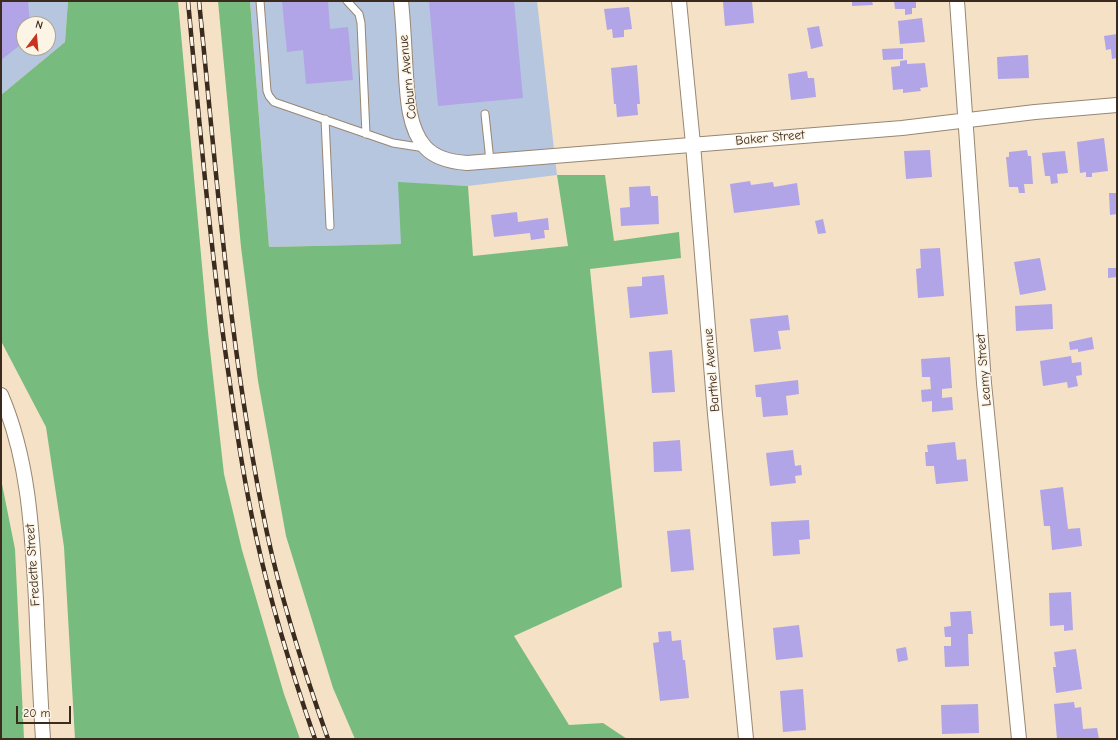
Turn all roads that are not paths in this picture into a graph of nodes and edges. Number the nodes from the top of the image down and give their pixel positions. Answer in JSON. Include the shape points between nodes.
{"nodes":[{"id":1,"x":260,"y":1,"type":"edge"},
{"id":2,"x":347,"y":1,"type":"edge"},
{"id":3,"x":401,"y":1,"type":"edge"},
{"id":4,"x":679,"y":1,"type":"edge"},
{"id":5,"x":957,"y":1,"type":"edge"},
{"id":6,"x":1117,"y":105,"type":"edge"},
{"id":7,"x":485,"y":114,"type":"dead end"},
{"id":8,"x":325,"y":119,"type":"junction"},
{"id":9,"x":966,"y":121,"type":"junction"},
{"id":10,"x":366,"y":134,"type":"junction"},
{"id":11,"x":693,"y":144,"type":"junction"},
{"id":12,"x":427,"y":149,"type":"junction"},
{"id":13,"x":490,"y":161,"type":"junction"},
{"id":14,"x":330,"y":226,"type":"dead end"},
{"id":15,"x":1,"y":395,"type":"edge"},
{"id":16,"x":43,"y":739,"type":"edge"},
{"id":17,"x":746,"y":739,"type":"edge"},
{"id":18,"x":1019,"y":739,"type":"edge"}],
"edges":[{"from":1,"to":8,"type":"lane","via":[[269,96],[274,102]]},
{"from":2,"to":10,"type":"lane","via":[[359,14],[361,22]]},
{"from":3,"to":12,"type":"street","name":"Coburn Avenue","via":[[411,118],[418,136]]},
{"from":4,"to":11,"type":"street","name":"Barthel Avenue"},
{"from":5,"to":9,"type":"street","name":"Leamy Street"},
{"from":6,"to":9,"type":"street","name":"Baker Street"},
{"from":7,"to":13,"type":"lane"},
{"from":8,"to":10,"type":"lane"},
{"from":8,"to":14,"type":"lane"},
{"from":9,"to":11,"type":"street","name":"Baker Street"},
{"from":9,"to":18,"type":"street","name":"Leamy Street","via":[[984,382]]},
{"from":10,"to":12,"type":"lane","via":[[393,143]]},
{"from":11,"to":13,"type":"street","name":"Baker Street"},
{"from":11,"to":17,"type":"street","name":"Barthel Avenue","via":[[715,414]]},
{"from":12,"to":13,"type":"street","name":"Baker Street","via":[[434,155],[453,161]]},
{"from":15,"to":16,"type":"street","name":"Fredette Street","via":[[19,450],[26,488],[33,547]]}]}
